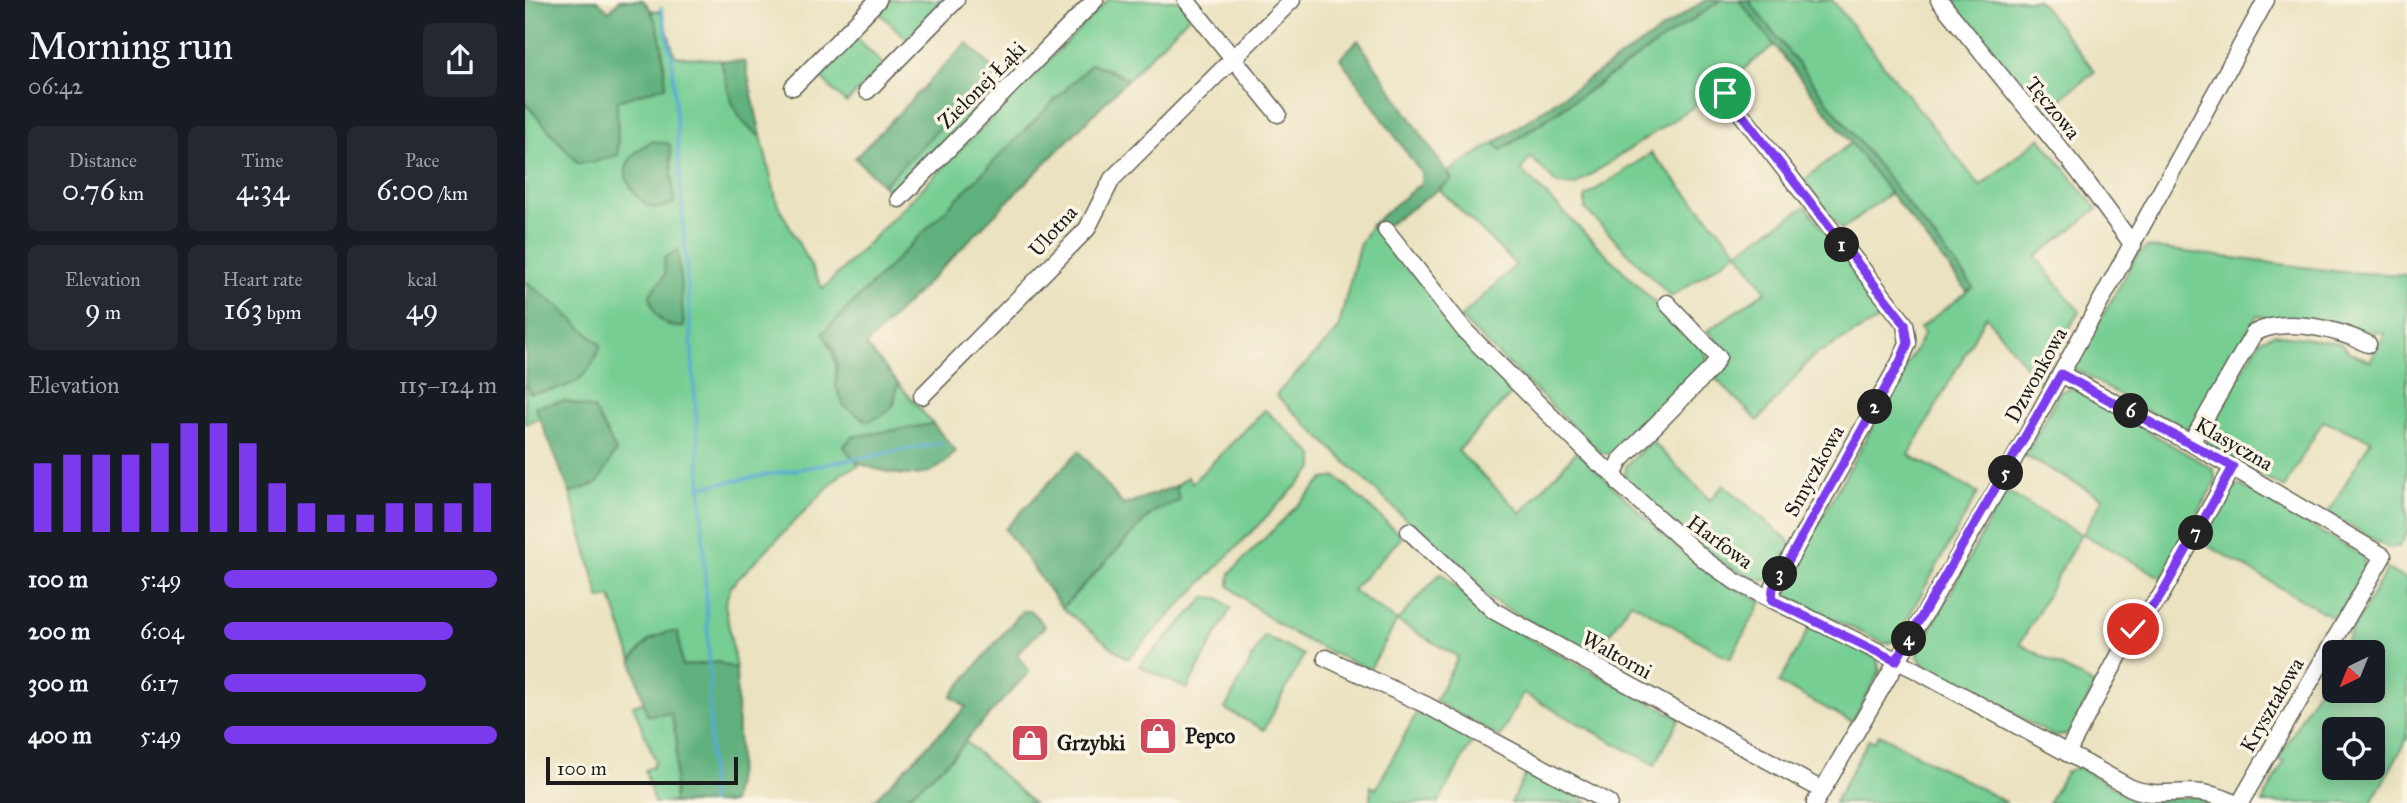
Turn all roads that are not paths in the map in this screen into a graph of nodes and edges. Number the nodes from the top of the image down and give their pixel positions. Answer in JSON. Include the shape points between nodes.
{"nodes":[{"id":1,"x":878,"y":0,"type":"edge"},
{"id":2,"x":956,"y":0,"type":"edge"},
{"id":3,"x":1095,"y":0,"type":"edge"},
{"id":4,"x":1186,"y":0,"type":"edge"},
{"id":5,"x":1292,"y":0,"type":"edge"},
{"id":6,"x":1939,"y":0,"type":"edge"},
{"id":7,"x":2266,"y":0,"type":"edge"},
{"id":8,"x":1233,"y":58,"type":"junction"},
{"id":9,"x":793,"y":87,"type":"dead end"},
{"id":10,"x":867,"y":91,"type":"dead end"},
{"id":11,"x":1725,"y":93,"type":"dead end"},
{"id":12,"x":1278,"y":114,"type":"dead end"},
{"id":13,"x":899,"y":199,"type":"dead end"},
{"id":14,"x":1386,"y":230,"type":"dead end"},
{"id":15,"x":2133,"y":245,"type":"junction"},
{"id":16,"x":1667,"y":303,"type":"dead end"},
{"id":17,"x":2368,"y":344,"type":"dead end"},
{"id":18,"x":2061,"y":374,"type":"junction"},
{"id":19,"x":922,"y":396,"type":"dead end"},
{"id":20,"x":2191,"y":443,"type":"junction"},
{"id":21,"x":2233,"y":467,"type":"junction"},
{"id":22,"x":1614,"y":474,"type":"junction"},
{"id":23,"x":1409,"y":531,"type":"dead end"},
{"id":24,"x":2383,"y":556,"type":"joint"},
{"id":25,"x":1772,"y":600,"type":"junction"},
{"id":26,"x":1326,"y":658,"type":"dead end"},
{"id":27,"x":1896,"y":661,"type":"junction"},
{"id":28,"x":2067,"y":753,"type":"junction"},
{"id":29,"x":1819,"y":796,"type":"edge"},
{"id":30,"x":1609,"y":803,"type":"edge"},
{"id":31,"x":2234,"y":803,"type":"edge"},
{"id":32,"x":2240,"y":803,"type":"edge"}],
"edges":[{"from":1,"to":9,"type":"street"},
{"from":2,"to":10,"type":"street"},
{"from":3,"to":13,"type":"street","name":"Zielonej Łąki"},
{"from":4,"to":8,"type":"street"},
{"from":5,"to":8,"type":"street","name":"Ulotna"},
{"from":6,"to":15,"type":"street","name":"Tęczowa"},
{"from":7,"to":15,"type":"street","name":"Dzwonkowa"},
{"from":8,"to":12,"type":"street"},
{"from":8,"to":19,"type":"street","name":"Ulotna","via":[[1112,180],[1087,229]]},
{"from":11,"to":25,"type":"street","name":"Smyczkowa","via":[[1909,335],[1900,362],[1773,588]]},
{"from":14,"to":22,"type":"street","name":"Harfowa","via":[[1454,320]]},
{"from":15,"to":18,"type":"street","name":"Dzwonkowa"},
{"from":16,"to":22,"type":"street","via":[[1718,357],[1620,461]]},
{"from":17,"to":20,"type":"street","via":[[2292,325],[2266,326],[2254,332]]},
{"from":18,"to":20,"type":"street","name":"Klasyczna"},
{"from":18,"to":27,"type":"street","name":"Dzwonkowa"},
{"from":20,"to":21,"type":"street","name":"Klasyczna"},
{"from":21,"to":24,"type":"street","name":"Klasyczna"},
{"from":21,"to":28,"type":"street","via":[[2160,597],[2133,629]]},
{"from":22,"to":25,"type":"street","name":"Harfowa","via":[[1705,560]]},
{"from":23,"to":29,"type":"street","name":"Waltorni","via":[[1494,611]]},
{"from":24,"to":32,"type":"street","name":"Kryształowa"},
{"from":25,"to":27,"type":"street","name":"Harfowa"},
{"from":26,"to":30,"type":"street","via":[[1426,705]]},
{"from":27,"to":28,"type":"street","name":"Harfowa"},
{"from":27,"to":29,"type":"street","name":"Dzwonkowa"},
{"from":28,"to":31,"type":"street","name":"Harfowa","via":[[2139,791],[2202,791]]}]}
